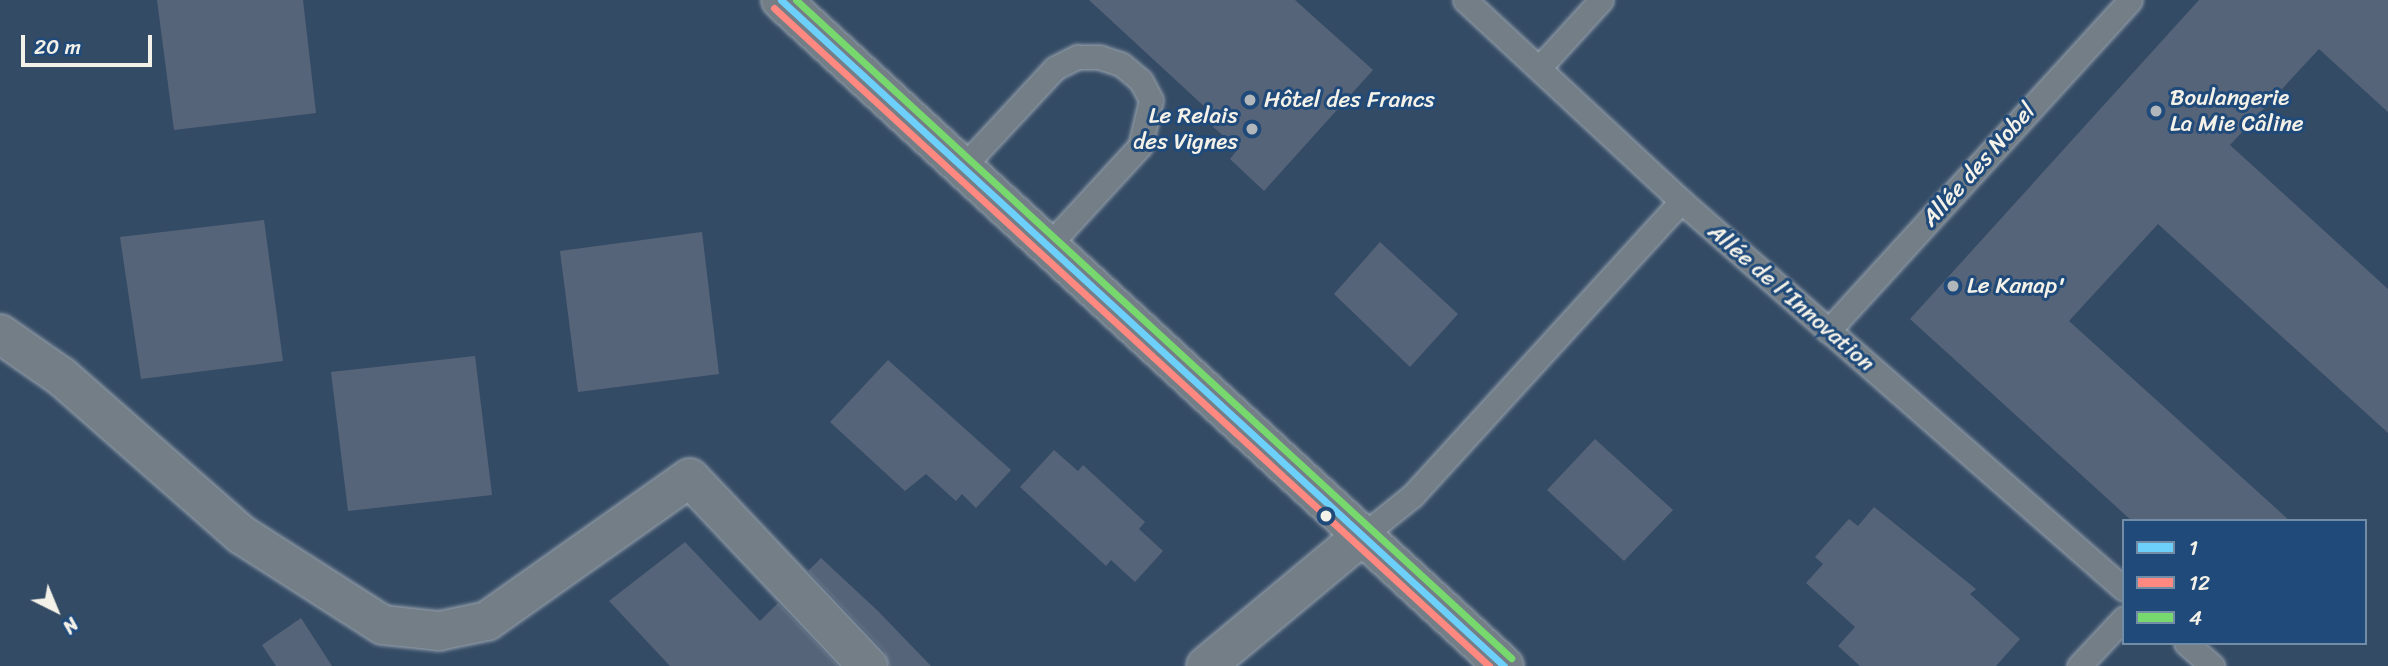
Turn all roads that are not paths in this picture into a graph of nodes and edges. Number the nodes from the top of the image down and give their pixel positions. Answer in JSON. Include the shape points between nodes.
{"nodes":[{"id":1,"x":781,"y":0,"type":"edge"},
{"id":2,"x":1465,"y":0,"type":"edge"},
{"id":3,"x":1601,"y":0,"type":"edge"},
{"id":4,"x":2130,"y":0,"type":"edge"},
{"id":5,"x":1539,"y":68,"type":"junction"},
{"id":6,"x":962,"y":168,"type":"junction"},
{"id":7,"x":1681,"y":201,"type":"junction"},
{"id":8,"x":1048,"y":247,"type":"junction"},
{"id":9,"x":1828,"y":331,"type":"junction"},
{"id":10,"x":0,"y":334,"type":"edge"},
{"id":11,"x":1361,"y":537,"type":"junction"},
{"id":12,"x":2122,"y":587,"type":"edge"},
{"id":13,"x":2122,"y":620,"type":"edge"},
{"id":14,"x":2188,"y":645,"type":"edge"},
{"id":15,"x":868,"y":666,"type":"edge"},
{"id":16,"x":1206,"y":666,"type":"edge"},
{"id":17,"x":1504,"y":666,"type":"edge"},
{"id":18,"x":2079,"y":666,"type":"edge"},
{"id":19,"x":2212,"y":666,"type":"edge"}],
"edges":[{"from":1,"to":6,"type":"street"},
{"from":2,"to":5,"type":"lane","name":"Allée de l'Innovation"},
{"from":3,"to":5,"type":"lane"},
{"from":4,"to":9,"type":"lane","name":"Allée des Nobel"},
{"from":5,"to":7,"type":"lane","name":"Allée de l'Innovation"},
{"from":6,"to":8,"type":"street"},
{"from":6,"to":8,"type":"lane","via":[[1066,62],[1099,57],[1121,64],[1141,81],[1151,100],[1140,145]]},
{"from":7,"to":9,"type":"lane","name":"Allée de l'Innovation"},
{"from":7,"to":11,"type":"lane","via":[[1413,495]]},
{"from":8,"to":11,"type":"street"},
{"from":9,"to":12,"type":"lane","name":"Allée de l'Innovation"},
{"from":10,"to":15,"type":"street","via":[[62,377],[242,535],[383,625],[439,631],[487,621],[690,478]]},
{"from":11,"to":16,"type":"street"},
{"from":11,"to":17,"type":"street"},
{"from":13,"to":18,"type":"lane"},
{"from":14,"to":19,"type":"lane"}]}
